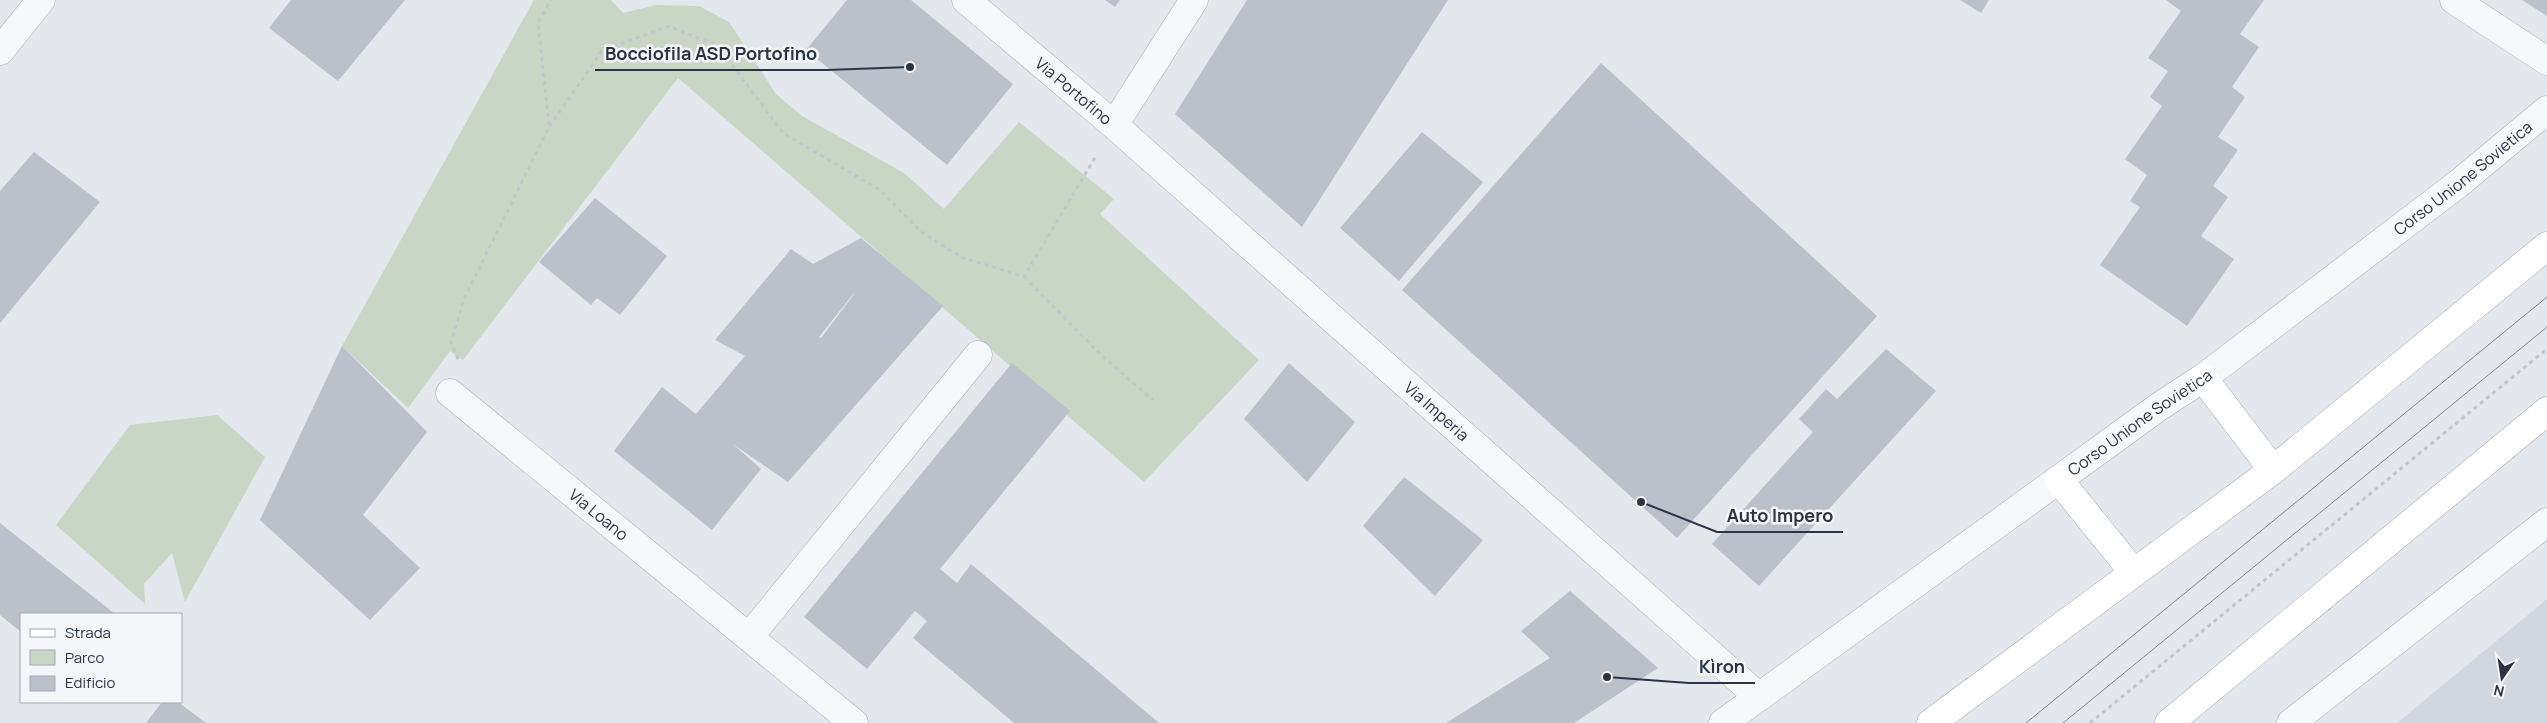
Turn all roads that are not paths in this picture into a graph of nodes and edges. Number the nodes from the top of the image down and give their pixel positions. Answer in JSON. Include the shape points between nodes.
{"nodes":[{"id":1,"x":41,"y":0,"type":"edge"},
{"id":2,"x":966,"y":0,"type":"edge"},
{"id":3,"x":1194,"y":0,"type":"edge"},
{"id":4,"x":2454,"y":0,"type":"edge"},
{"id":5,"x":0,"y":51,"type":"edge"},
{"id":6,"x":2547,"y":61,"type":"edge"},
{"id":7,"x":2547,"y":110,"type":"edge"},
{"id":8,"x":1114,"y":125,"type":"junction"},
{"id":9,"x":2547,"y":246,"type":"edge"},
{"id":10,"x":978,"y":355,"type":"dead end"},
{"id":11,"x":2203,"y":378,"type":"junction"},
{"id":12,"x":450,"y":392,"type":"road end"},
{"id":13,"x":2547,"y":411,"type":"edge"},
{"id":14,"x":2273,"y":470,"type":"junction"},
{"id":15,"x":2058,"y":480,"type":"junction"},
{"id":16,"x":2547,"y":522,"type":"edge"},
{"id":17,"x":2134,"y":573,"type":"junction"},
{"id":18,"x":749,"y":637,"type":"junction"},
{"id":19,"x":1759,"y":697,"type":"junction"},
{"id":20,"x":854,"y":723,"type":"edge"},
{"id":21,"x":1723,"y":723,"type":"edge"},
{"id":22,"x":1931,"y":723,"type":"edge"},
{"id":23,"x":2169,"y":723,"type":"edge"},
{"id":24,"x":2291,"y":723,"type":"edge"}],
"edges":[{"from":1,"to":5,"type":"street"},
{"from":2,"to":8,"type":"street","name":"Via Portofino"},
{"from":3,"to":8,"type":"street","name":"Via Portofino"},
{"from":4,"to":6,"type":"street"},
{"from":7,"to":11,"type":"street","name":"Corso Unione Sovietica","via":[[2458,184]]},
{"from":8,"to":19,"type":"street","name":"Via Imperia"},
{"from":9,"to":14,"type":"main road"},
{"from":10,"to":18,"type":"street"},
{"from":11,"to":14,"type":"main road"},
{"from":11,"to":15,"type":"street","name":"Corso Unione Sovietica"},
{"from":12,"to":18,"type":"street","name":"Via Loano"},
{"from":13,"to":23,"type":"main road"},
{"from":14,"to":17,"type":"main road"},
{"from":15,"to":17,"type":"main road"},
{"from":15,"to":19,"type":"street","name":"Corso Unione Sovietica"},
{"from":16,"to":24,"type":"street"},
{"from":17,"to":22,"type":"main road"},
{"from":18,"to":20,"type":"street","name":"Via Loano"},
{"from":19,"to":21,"type":"street","name":"Corso Unione Sovietica"}]}
